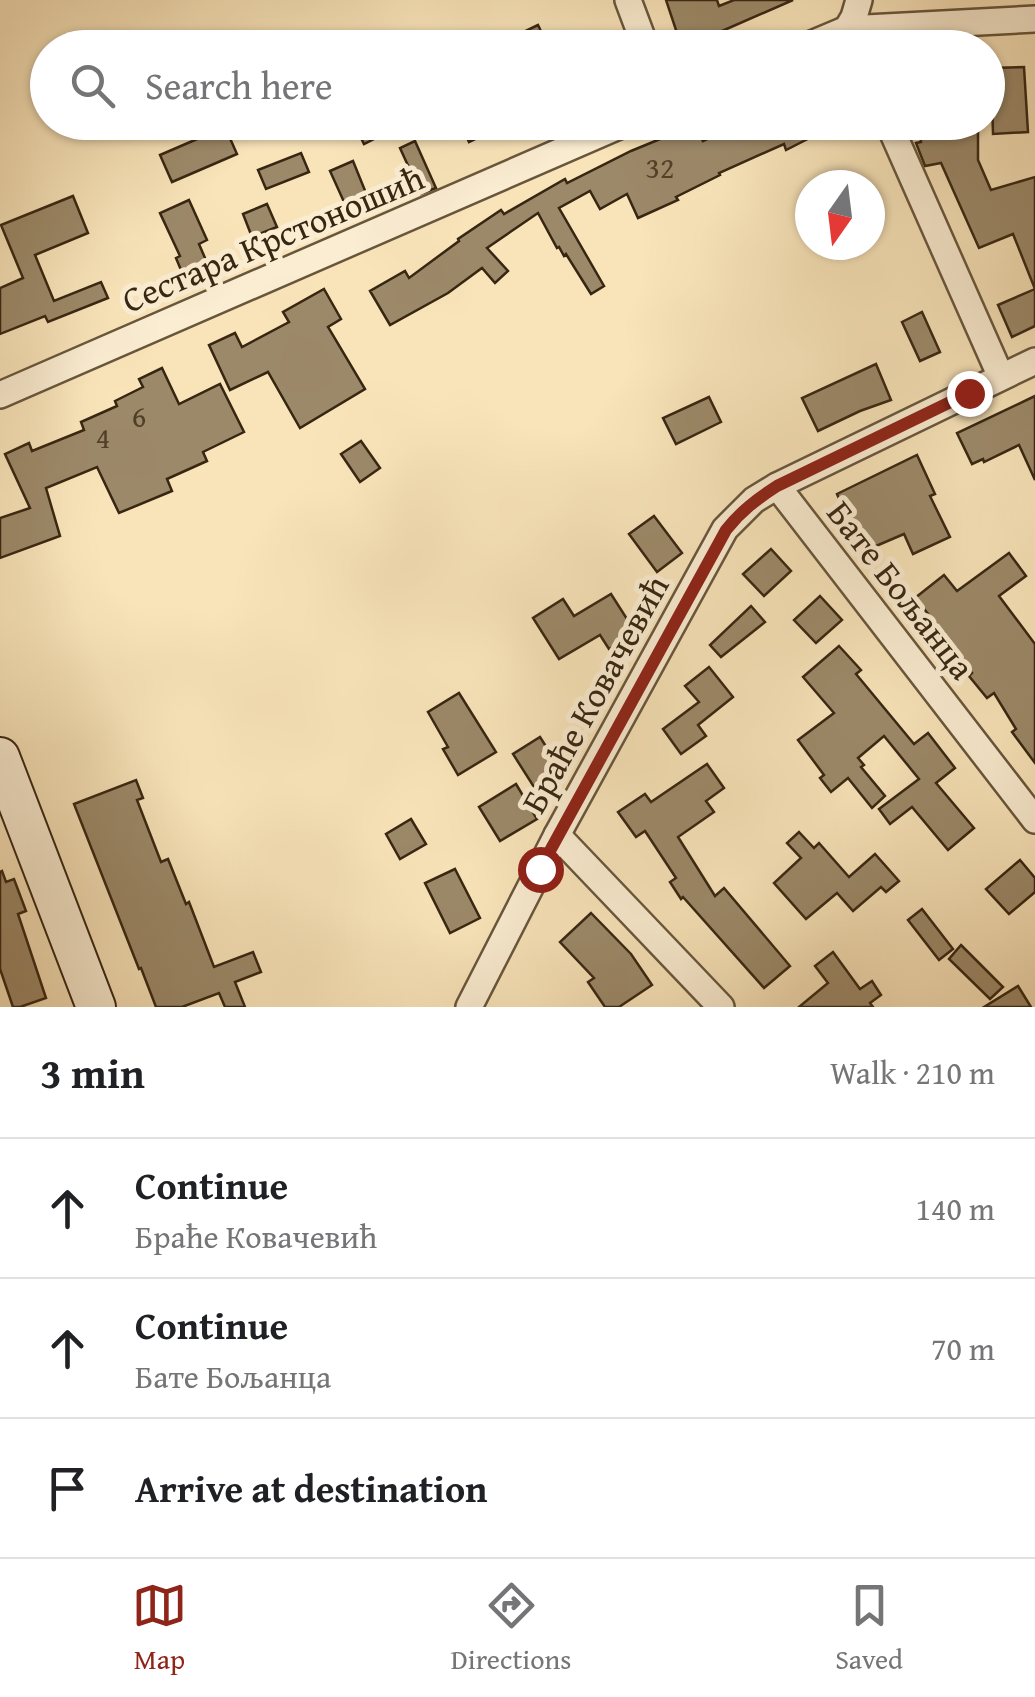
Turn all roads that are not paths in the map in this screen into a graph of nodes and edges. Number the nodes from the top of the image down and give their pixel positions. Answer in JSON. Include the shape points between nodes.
{"nodes":[{"id":1,"x":628,"y":0,"type":"edge"},
{"id":2,"x":858,"y":0,"type":"edge"},
{"id":3,"x":1035,"y":19,"type":"edge"},
{"id":4,"x":639,"y":30,"type":"edge"},
{"id":5,"x":852,"y":30,"type":"edge"},
{"id":6,"x":928,"y":30,"type":"edge"},
{"id":7,"x":587,"y":140,"type":"edge"},
{"id":8,"x":896,"y":140,"type":"edge"},
{"id":9,"x":1035,"y":361,"type":"edge"},
{"id":10,"x":1002,"y":378,"type":"junction"},
{"id":11,"x":0,"y":396,"type":"edge"},
{"id":12,"x":777,"y":486,"type":"junction"},
{"id":13,"x":0,"y":757,"type":"edge"},
{"id":14,"x":1035,"y":820,"type":"edge"},
{"id":15,"x":557,"y":835,"type":"junction"},
{"id":16,"x":96,"y":1007,"type":"edge"},
{"id":17,"x":468,"y":1007,"type":"edge"},
{"id":18,"x":721,"y":1007,"type":"edge"}],
"edges":[{"from":1,"to":4,"type":"street"},
{"from":2,"to":5,"type":"street"},
{"from":3,"to":6,"type":"street"},
{"from":7,"to":11,"type":"street","name":"Сестара Крстоношић"},
{"from":8,"to":10,"type":"street"},
{"from":9,"to":10,"type":"street","name":"Бате Бољанца"},
{"from":10,"to":12,"type":"street","name":"Бате Бољанца"},
{"from":12,"to":14,"type":"street","name":"Бате Бољанца"},
{"from":12,"to":15,"type":"street","name":"Браће Ковачевић","via":[[726,530]]},
{"from":13,"to":16,"type":"main road"},
{"from":15,"to":17,"type":"street","name":"Браће Ковачевић"},
{"from":15,"to":18,"type":"street"}]}
